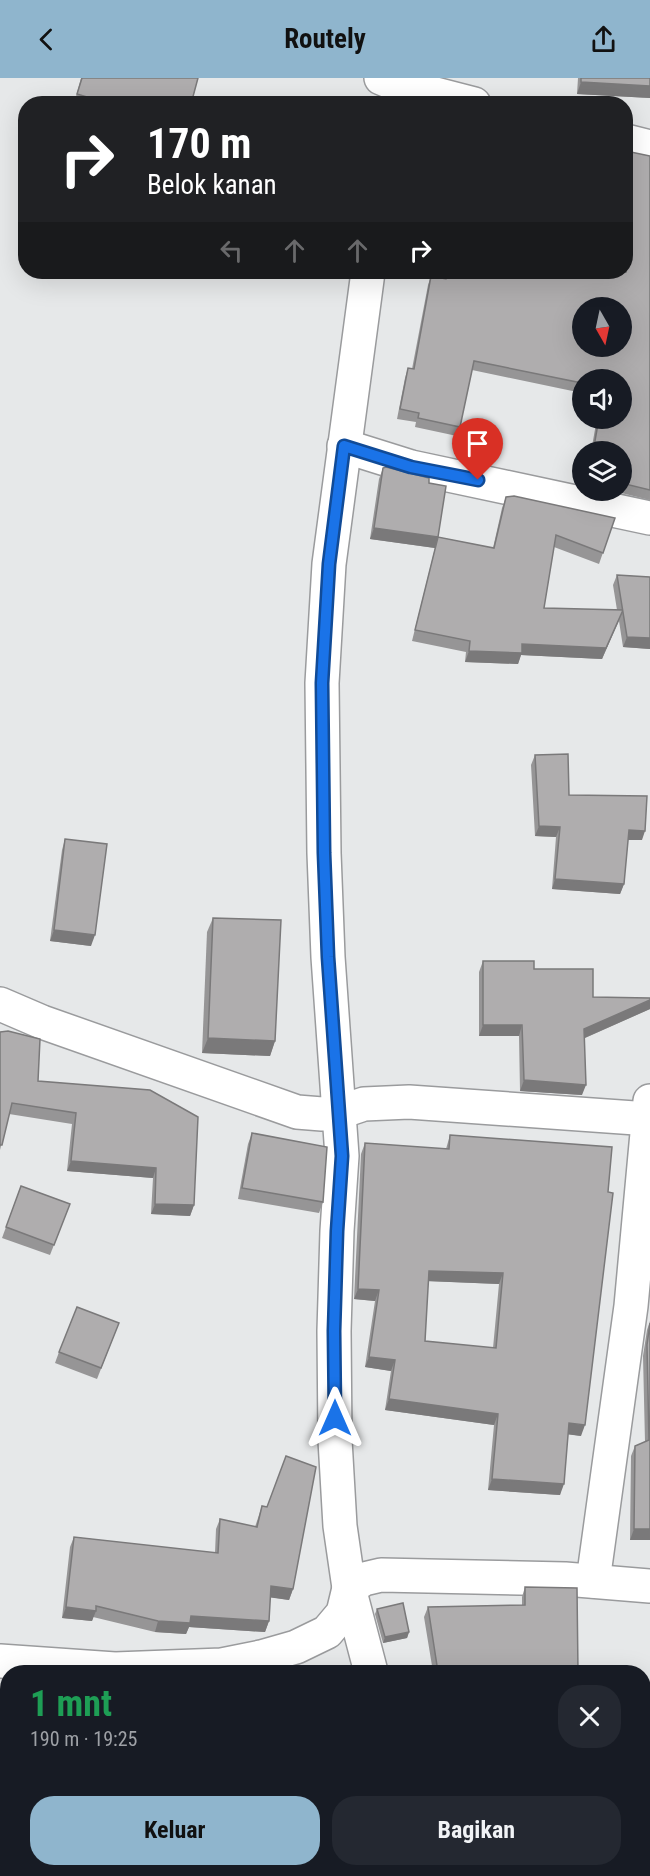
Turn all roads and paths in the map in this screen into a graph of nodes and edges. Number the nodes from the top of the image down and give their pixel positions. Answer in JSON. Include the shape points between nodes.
{"nodes":[{"id":1,"x":389,"y":86,"type":"edge"},
{"id":2,"x":436,"y":96,"type":"edge"},
{"id":3,"x":633,"y":143,"type":"edge"},
{"id":4,"x":650,"y":147,"type":"edge"},
{"id":5,"x":367,"y":279,"type":"edge"},
{"id":6,"x":344,"y":446,"type":"junction"},
{"id":7,"x":650,"y":518,"type":"edge"},
{"id":8,"x":0,"y":1004,"type":"edge"},
{"id":9,"x":340,"y":1112,"type":"junction"},
{"id":10,"x":649,"y":1113,"type":"edge"},
{"id":11,"x":640,"y":1308,"type":"edge"},
{"id":12,"x":593,"y":1581,"type":"junction"},
{"id":13,"x":650,"y":1586,"type":"edge"},
{"id":14,"x":349,"y":1588,"type":"junction"},
{"id":15,"x":0,"y":1661,"type":"edge"},
{"id":16,"x":46,"y":1665,"type":"edge"},
{"id":17,"x":222,"y":1665,"type":"edge"},
{"id":18,"x":369,"y":1665,"type":"edge"}],
"edges":[{"from":1,"to":2,"type":"street"},
{"from":3,"to":4,"type":"street"},
{"from":5,"to":6,"type":"street"},
{"from":6,"to":7,"type":"street","via":[[411,467]]},
{"from":6,"to":9,"type":"street","via":[[329,564],[322,683],[328,957]]},
{"from":8,"to":9,"type":"street","via":[[297,1112]]},
{"from":9,"to":10,"type":"street","via":[[364,1104],[409,1102]]},
{"from":9,"to":14,"type":"street","via":[[335,1440],[340,1526]]},
{"from":10,"to":11,"type":"street"},
{"from":11,"to":12,"type":"street"},
{"from":12,"to":13,"type":"street"},
{"from":12,"to":14,"type":"street","via":[[381,1575]]},
{"from":14,"to":17,"type":"street","via":[[343,1613],[327,1632],[296,1647]]},
{"from":14,"to":18,"type":"street"},
{"from":15,"to":16,"type":"street"}]}
